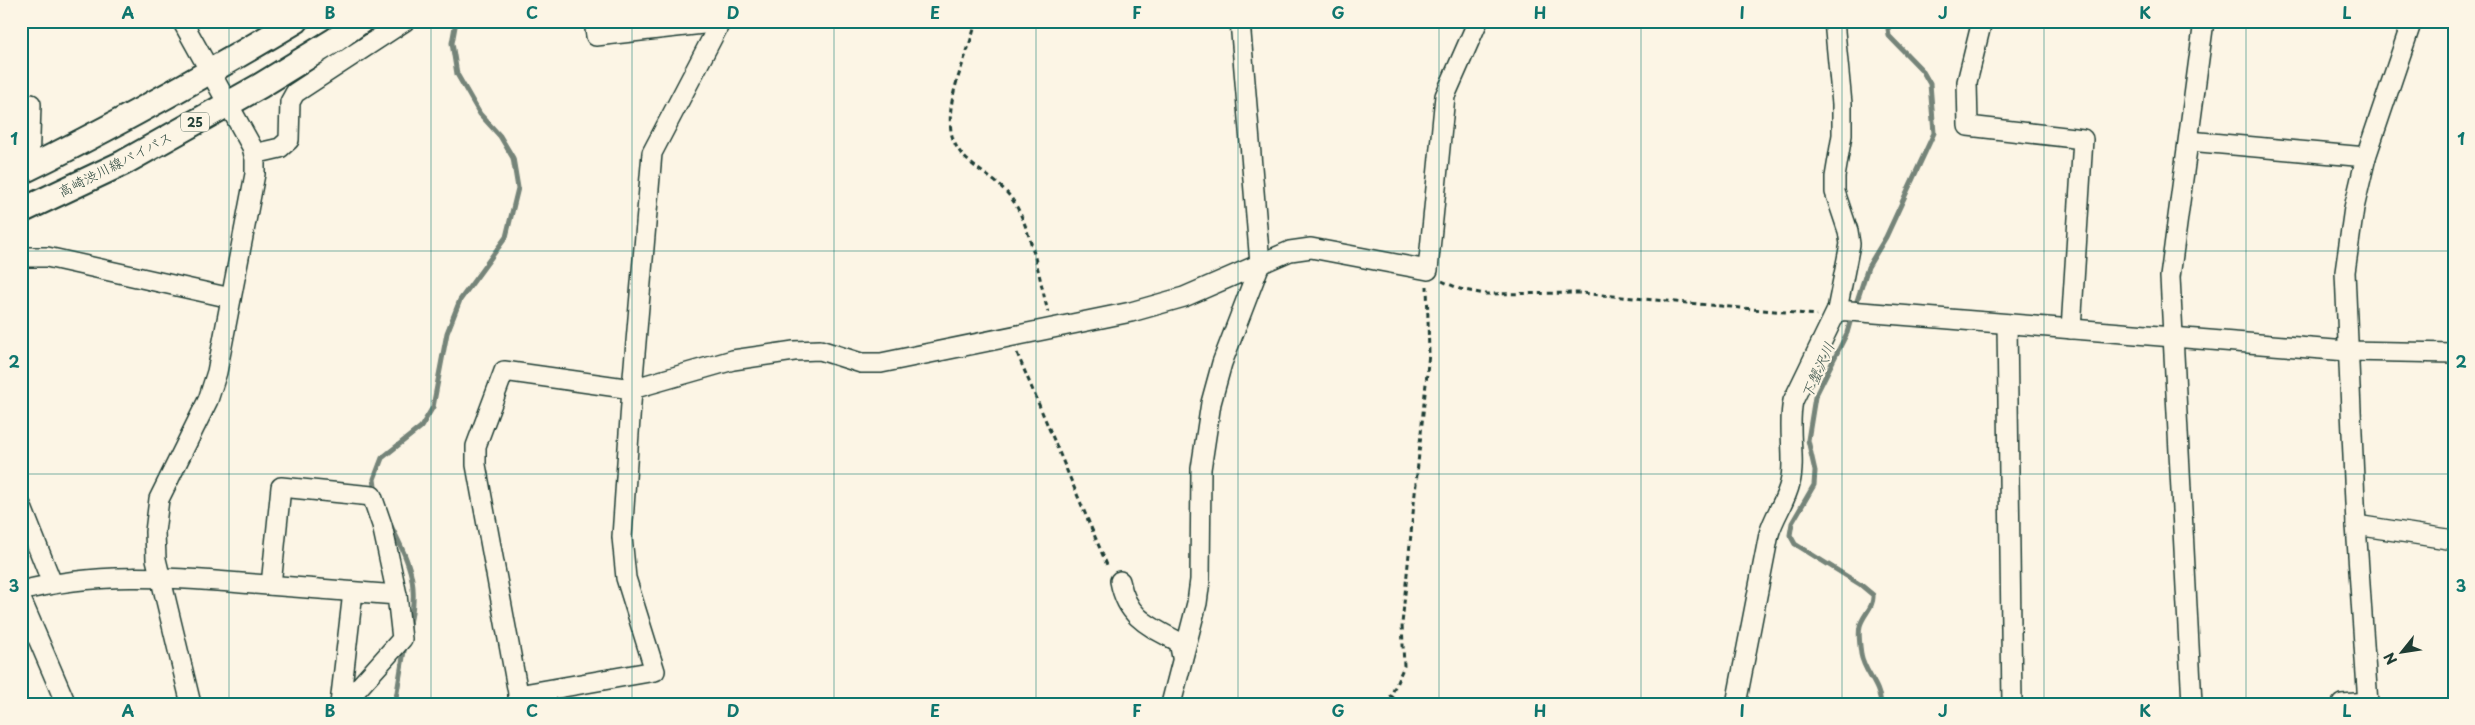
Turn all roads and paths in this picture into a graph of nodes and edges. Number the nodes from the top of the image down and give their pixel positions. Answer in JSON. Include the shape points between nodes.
{"nodes":[{"id":1,"x":182,"y":21,"type":"edge"},
{"id":2,"x":296,"y":21,"type":"edge"},
{"id":3,"x":361,"y":21,"type":"edge"},
{"id":4,"x":405,"y":21,"type":"edge"},
{"id":5,"x":594,"y":21,"type":"edge"},
{"id":6,"x":721,"y":21,"type":"edge"},
{"id":7,"x":976,"y":21,"type":"edge"},
{"id":8,"x":1240,"y":21,"type":"edge"},
{"id":9,"x":1478,"y":21,"type":"edge"},
{"id":10,"x":1834,"y":21,"type":"edge"},
{"id":11,"x":1982,"y":21,"type":"edge"},
{"id":12,"x":2204,"y":21,"type":"edge"},
{"id":13,"x":2412,"y":21,"type":"edge"},
{"id":14,"x":210,"y":73,"type":"junction"},
{"id":15,"x":31,"y":104,"type":"dead end"},
{"id":16,"x":227,"y":104,"type":"junction"},
{"id":17,"x":2189,"y":141,"type":"junction"},
{"id":18,"x":254,"y":154,"type":"junction"},
{"id":19,"x":2366,"y":157,"type":"junction"},
{"id":20,"x":25,"y":170,"type":"edge"},
{"id":21,"x":21,"y":211,"type":"edge"},
{"id":22,"x":21,"y":257,"type":"edge"},
{"id":23,"x":1260,"y":264,"type":"junction"},
{"id":24,"x":1428,"y":270,"type":"junction"},
{"id":25,"x":231,"y":298,"type":"junction"},
{"id":26,"x":1836,"y":313,"type":"junction"},
{"id":27,"x":2007,"y":324,"type":"junction"},
{"id":28,"x":1052,"y":327,"type":"junction"},
{"id":29,"x":2071,"y":330,"type":"junction"},
{"id":30,"x":1010,"y":336,"type":"junction"},
{"id":31,"x":2173,"y":337,"type":"junction"},
{"id":32,"x":2347,"y":351,"type":"junction"},
{"id":33,"x":2454,"y":353,"type":"edge"},
{"id":34,"x":632,"y":389,"type":"junction"},
{"id":35,"x":21,"y":505,"type":"edge"},
{"id":36,"x":2356,"y":525,"type":"junction"},
{"id":37,"x":2454,"y":540,"type":"edge"},
{"id":38,"x":1106,"y":565,"type":"dead end"},
{"id":39,"x":162,"y":577,"type":"junction"},
{"id":40,"x":1120,"y":581,"type":"dead end"},
{"id":41,"x":52,"y":583,"type":"junction"},
{"id":42,"x":271,"y":585,"type":"junction"},
{"id":43,"x":21,"y":591,"type":"edge"},
{"id":44,"x":353,"y":592,"type":"junction"},
{"id":45,"x":397,"y":595,"type":"junction"},
{"id":46,"x":21,"y":599,"type":"edge"},
{"id":47,"x":1182,"y":657,"type":"junction"},
{"id":48,"x":519,"y":699,"type":"edge"},
{"id":49,"x":2368,"y":703,"type":"edge"},
{"id":50,"x":66,"y":704,"type":"edge"},
{"id":51,"x":192,"y":704,"type":"edge"},
{"id":52,"x":340,"y":704,"type":"edge"},
{"id":53,"x":344,"y":704,"type":"edge"},
{"id":54,"x":1171,"y":704,"type":"edge"},
{"id":55,"x":1401,"y":704,"type":"edge"},
{"id":56,"x":1736,"y":704,"type":"edge"},
{"id":57,"x":2012,"y":704,"type":"edge"},
{"id":58,"x":2192,"y":704,"type":"edge"},
{"id":59,"x":2342,"y":704,"type":"edge"}],
"edges":[{"from":1,"to":14,"type":"street"},
{"from":2,"to":14,"type":"main road"},
{"from":3,"to":16,"type":"main road","name":"高崎渋川線バイパス","number":"25","via":[[327,46]]},
{"from":4,"to":18,"type":"street","via":[[295,93],[290,102],[289,140],[280,148]]},
{"from":5,"to":6,"type":"street","via":[[596,36]]},
{"from":6,"to":34,"type":"street","via":[[652,153]]},
{"from":7,"to":28,"type":"path","via":[[953,97],[951,133],[962,156],[1003,188],[1019,210]]},
{"from":8,"to":23,"type":"street"},
{"from":9,"to":24,"type":"street","via":[[1444,96]]},
{"from":10,"to":26,"type":"street","via":[[1842,104],[1835,192],[1850,244]]},
{"from":11,"to":29,"type":"street","via":[[1967,82],[1968,126],[2083,139]]},
{"from":12,"to":17,"type":"street"},
{"from":13,"to":19,"type":"street"},
{"from":14,"to":16,"type":"street"},
{"from":14,"to":20,"type":"main road","via":[[105,131]]},
{"from":15,"to":20,"type":"street"},
{"from":16,"to":18,"type":"street"},
{"from":16,"to":21,"type":"main road","name":"高崎渋川線バイパス","number":"25","via":[[123,163]]},
{"from":17,"to":19,"type":"street"},
{"from":17,"to":31,"type":"street","via":[[2170,277]]},
{"from":18,"to":25,"type":"street","via":[[255,174]]},
{"from":19,"to":32,"type":"street","via":[[2354,208],[2345,272]]},
{"from":22,"to":25,"type":"street","via":[[47,257]]},
{"from":23,"to":24,"type":"street","via":[[1290,251],[1311,248]]},
{"from":23,"to":28,"type":"street","via":[[1184,297],[1131,312]]},
{"from":23,"to":47,"type":"street","via":[[1222,363],[1212,403],[1201,469],[1200,580]]},
{"from":24,"to":26,"type":"path","via":[[1436,278],[1460,289],[1485,294],[1580,293]]},
{"from":24,"to":55,"type":"path","via":[[1429,353],[1402,624],[1404,666],[1391,696]]},
{"from":25,"to":39,"type":"street","via":[[217,372],[208,400],[159,499],[156,559]]},
{"from":26,"to":27,"type":"street"},
{"from":26,"to":56,"type":"street","via":[[1793,401],[1790,414],[1790,483],[1769,534]]},
{"from":27,"to":29,"type":"street"},
{"from":27,"to":57,"type":"street"},
{"from":28,"to":30,"type":"street"},
{"from":29,"to":31,"type":"street"},
{"from":30,"to":34,"type":"street","via":[[881,363],[861,363],[820,350],[794,351],[733,360]]},
{"from":30,"to":38,"type":"path"},
{"from":31,"to":32,"type":"street"},
{"from":31,"to":58,"type":"street"},
{"from":32,"to":33,"type":"street"},
{"from":32,"to":36,"type":"street"},
{"from":34,"to":48,"type":"street","via":[[622,537],[626,578],[655,671]]},
{"from":34,"to":48,"type":"street","via":[[504,371],[476,446],[476,465]]},
{"from":35,"to":41,"type":"street"},
{"from":36,"to":37,"type":"street"},
{"from":36,"to":49,"type":"street"},
{"from":39,"to":41,"type":"street","via":[[103,577]]},
{"from":39,"to":42,"type":"street"},
{"from":39,"to":51,"type":"street"},
{"from":40,"to":47,"type":"street","via":[[1125,602],[1136,617],[1180,642]]},
{"from":41,"to":43,"type":"street"},
{"from":42,"to":44,"type":"street"},
{"from":42,"to":45,"type":"street","via":[[281,487],[372,496]]},
{"from":44,"to":45,"type":"street"},
{"from":44,"to":52,"type":"street"},
{"from":45,"to":53,"type":"street","via":[[402,639]]},
{"from":46,"to":50,"type":"street"},
{"from":47,"to":54,"type":"street"},
{"from":49,"to":59,"type":"street"}]}
